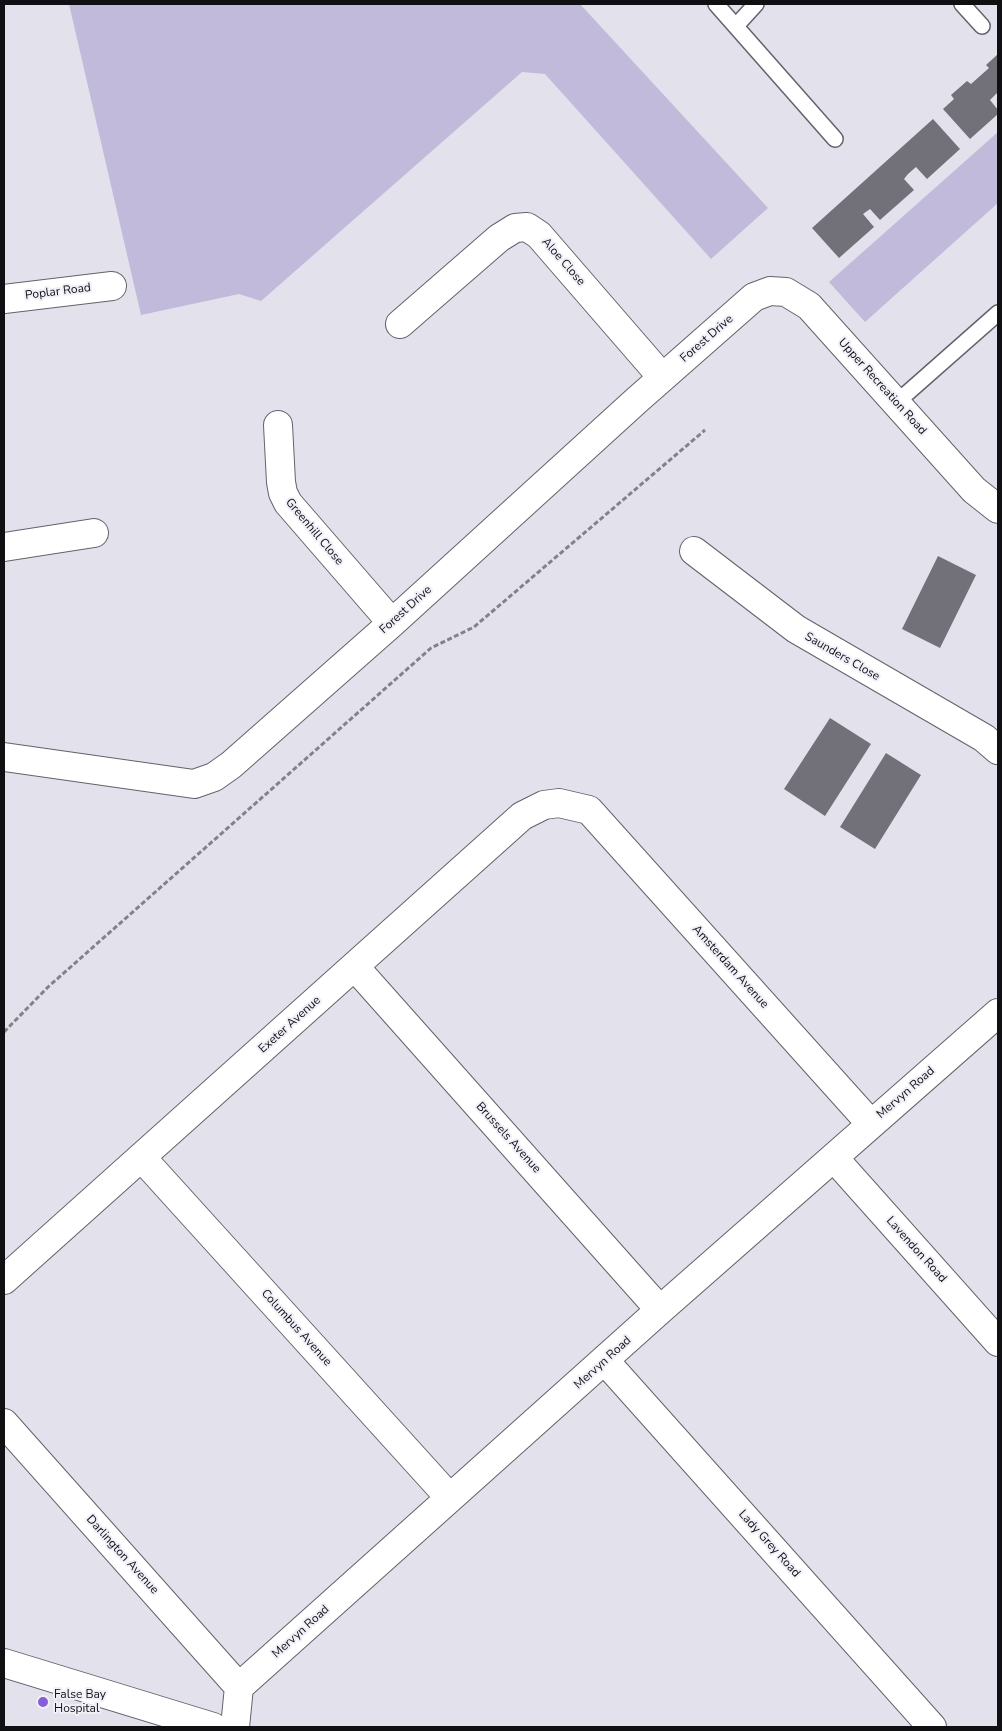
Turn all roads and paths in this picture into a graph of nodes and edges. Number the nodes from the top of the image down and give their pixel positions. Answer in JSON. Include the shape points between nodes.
{"nodes":[{"id":1,"x":716,"y":4,"type":"edge"},
{"id":2,"x":756,"y":4,"type":"edge"},
{"id":3,"x":962,"y":4,"type":"edge"},
{"id":4,"x":736,"y":26,"type":"junction"},
{"id":5,"x":982,"y":26,"type":"dead end"},
{"id":6,"x":835,"y":139,"type":"dead end"},
{"id":7,"x":112,"y":286,"type":"dead end"},
{"id":8,"x":754,"y":297,"type":"joint"},
{"id":9,"x":4,"y":299,"type":"edge"},
{"id":10,"x":998,"y":314,"type":"edge"},
{"id":11,"x":400,"y":324,"type":"dead end"},
{"id":12,"x":662,"y":378,"type":"junction"},
{"id":13,"x":896,"y":403,"type":"junction"},
{"id":14,"x":278,"y":425,"type":"dead end"},
{"id":15,"x":705,"y":430,"type":"dead end"},
{"id":16,"x":998,"y":509,"type":"edge"},
{"id":17,"x":94,"y":533,"type":"dead end"},
{"id":18,"x":4,"y":547,"type":"edge"},
{"id":19,"x":694,"y":551,"type":"dead end"},
{"id":20,"x":392,"y":623,"type":"junction"},
{"id":21,"x":998,"y":750,"type":"edge"},
{"id":22,"x":4,"y":757,"type":"edge"},
{"id":23,"x":589,"y":810,"type":"joint"},
{"id":24,"x":355,"y":967,"type":"junction"},
{"id":25,"x":998,"y":1012,"type":"edge"},
{"id":26,"x":4,"y":1032,"type":"edge"},
{"id":27,"x":871,"y":1124,"type":"junction"},
{"id":28,"x":142,"y":1158,"type":"junction"},
{"id":29,"x":834,"y":1158,"type":"junction"},
{"id":30,"x":4,"y":1280,"type":"edge"},
{"id":31,"x":660,"y":1310,"type":"junction"},
{"id":32,"x":998,"y":1342,"type":"edge"},
{"id":33,"x":605,"y":1362,"type":"junction"},
{"id":34,"x":4,"y":1424,"type":"edge"},
{"id":35,"x":450,"y":1498,"type":"junction"},
{"id":36,"x":4,"y":1663,"type":"edge"},
{"id":37,"x":239,"y":1687,"type":"junction"},
{"id":38,"x":213,"y":1727,"type":"edge"},
{"id":39,"x":235,"y":1727,"type":"edge"},
{"id":40,"x":932,"y":1727,"type":"edge"}],
"edges":[{"from":1,"to":4,"type":"lane"},
{"from":2,"to":4,"type":"lane"},
{"from":3,"to":5,"type":"lane"},
{"from":4,"to":6,"type":"lane"},
{"from":7,"to":9,"type":"street","name":"Poplar Road"},
{"from":8,"to":12,"type":"street","name":"Forest Drive"},
{"from":8,"to":13,"type":"street","name":"Upper Recreation Road","via":[[770,291],[786,292],[809,306]]},
{"from":10,"to":13,"type":"lane"},
{"from":11,"to":12,"type":"street","name":"Aloe Close","via":[[499,238],[515,228],[527,227],[544,241]]},
{"from":12,"to":20,"type":"street","name":"Forest Drive"},
{"from":13,"to":16,"type":"street","name":"Upper Recreation Road","via":[[974,490]]},
{"from":14,"to":20,"type":"street","name":"Greenhill Close","via":[[282,493]]},
{"from":15,"to":26,"type":"path","via":[[474,626],[431,648],[48,987]]},
{"from":17,"to":18,"type":"street"},
{"from":19,"to":21,"type":"street","name":"Saunders Close","via":[[796,629],[984,738]]},
{"from":20,"to":22,"type":"street","name":"Forest Drive","via":[[231,765],[214,777],[194,784]]},
{"from":23,"to":24,"type":"street","name":"Exeter Avenue","via":[[559,803],[544,805],[522,816]]},
{"from":23,"to":27,"type":"street","name":"Amsterdam Avenue"},
{"from":24,"to":28,"type":"street","name":"Exeter Avenue"},
{"from":24,"to":31,"type":"street","name":"Brussels Avenue"},
{"from":25,"to":27,"type":"street","name":"Mervyn Road"},
{"from":27,"to":29,"type":"street","name":"Mervyn Road"},
{"from":28,"to":30,"type":"street","name":"Exeter Avenue"},
{"from":28,"to":35,"type":"street","name":"Columbus Avenue"},
{"from":29,"to":31,"type":"street","name":"Mervyn Road"},
{"from":29,"to":32,"type":"street","name":"Lavendon Road"},
{"from":31,"to":33,"type":"street","name":"Mervyn Road"},
{"from":33,"to":35,"type":"street","name":"Mervyn Road"},
{"from":33,"to":40,"type":"street","name":"Lady Grey Road"},
{"from":34,"to":37,"type":"street","name":"Darlington Avenue"},
{"from":35,"to":37,"type":"street","name":"Mervyn Road"},
{"from":36,"to":38,"type":"street"},
{"from":37,"to":39,"type":"street"}]}
